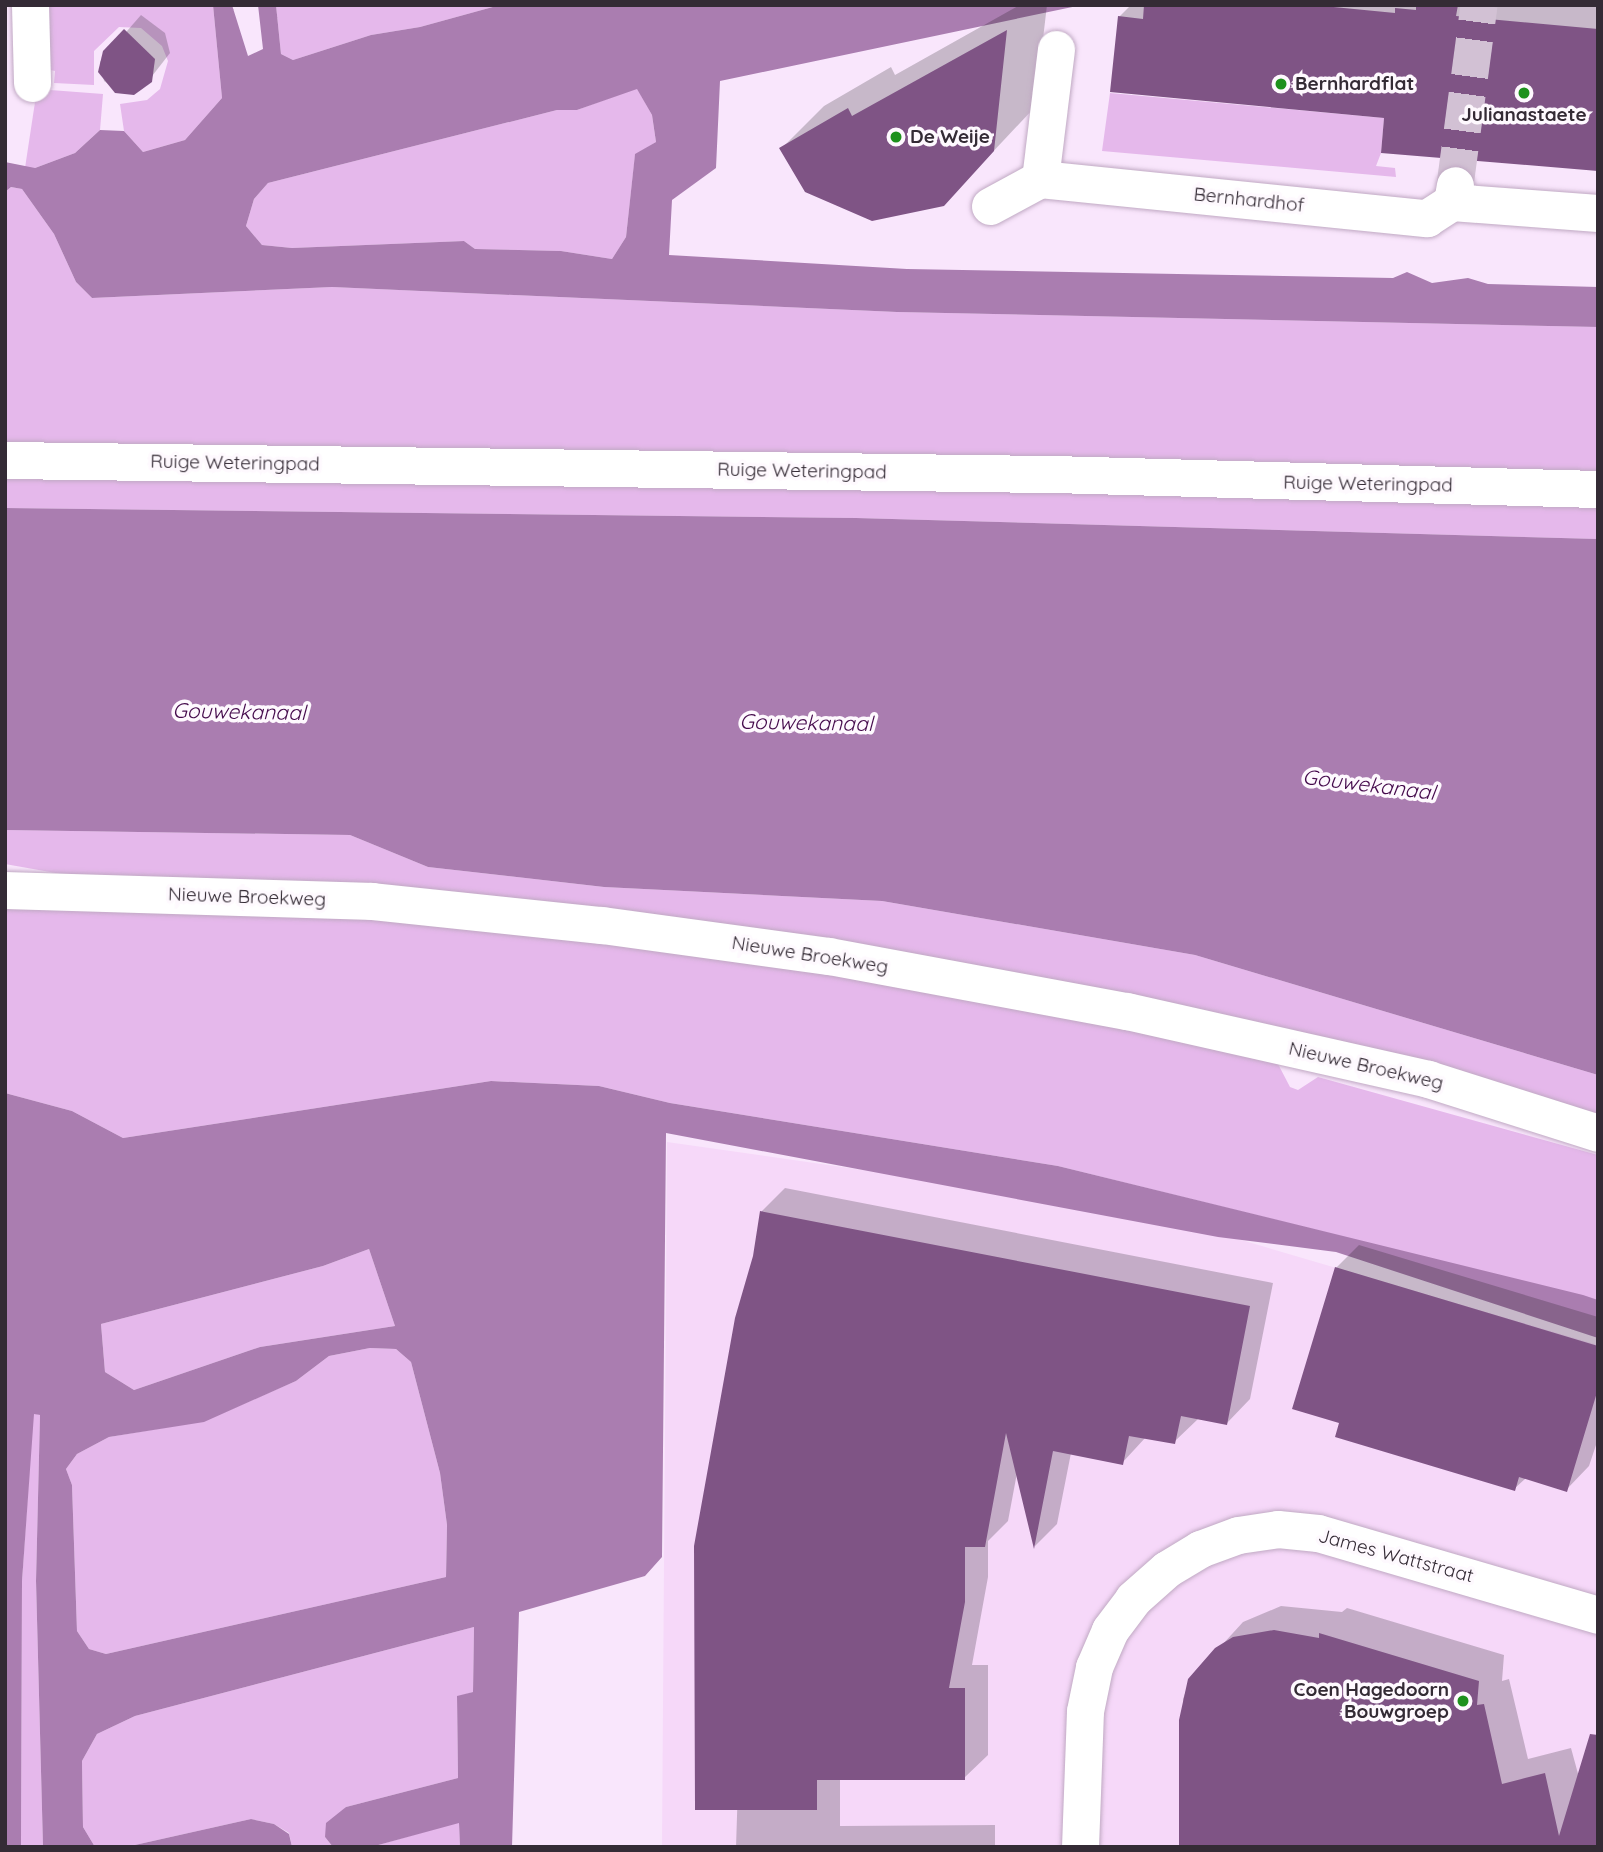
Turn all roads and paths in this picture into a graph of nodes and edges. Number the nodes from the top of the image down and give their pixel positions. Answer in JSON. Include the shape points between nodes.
{"nodes":[{"id":1,"x":30,"y":5,"type":"edge"},
{"id":2,"x":1056,"y":49,"type":"dead end"},
{"id":3,"x":32,"y":83,"type":"dead end"},
{"id":4,"x":1040,"y":179,"type":"junction"},
{"id":5,"x":990,"y":206,"type":"dead end"},
{"id":6,"x":1598,"y":213,"type":"edge"},
{"id":7,"x":5,"y":460,"type":"edge"},
{"id":8,"x":1598,"y":489,"type":"edge"},
{"id":9,"x":5,"y":890,"type":"edge"},
{"id":10,"x":1598,"y":1133,"type":"edge"},
{"id":11,"x":1598,"y":1615,"type":"edge"},
{"id":12,"x":1080,"y":1847,"type":"edge"}],
"edges":[{"from":1,"to":3,"type":"street"},
{"from":2,"to":4,"type":"street"},
{"from":4,"to":5,"type":"street"},
{"from":4,"to":6,"type":"street","name":"Bernhardhof","via":[[1427,218],[1454,194]]},
{"from":7,"to":8,"type":"street","name":"Ruige Weteringpad","via":[[1054,474]]},
{"from":9,"to":10,"type":"street","name":"Nieuwe Broekweg","via":[[372,901],[602,925],[829,956],[1128,1011],[1428,1079]]},
{"from":11,"to":12,"type":"street","name":"James Wattstraat","via":[[1318,1533],[1278,1529],[1238,1535],[1200,1549],[1167,1569],[1133,1599],[1110,1630],[1094,1667],[1085,1711]]}]}
